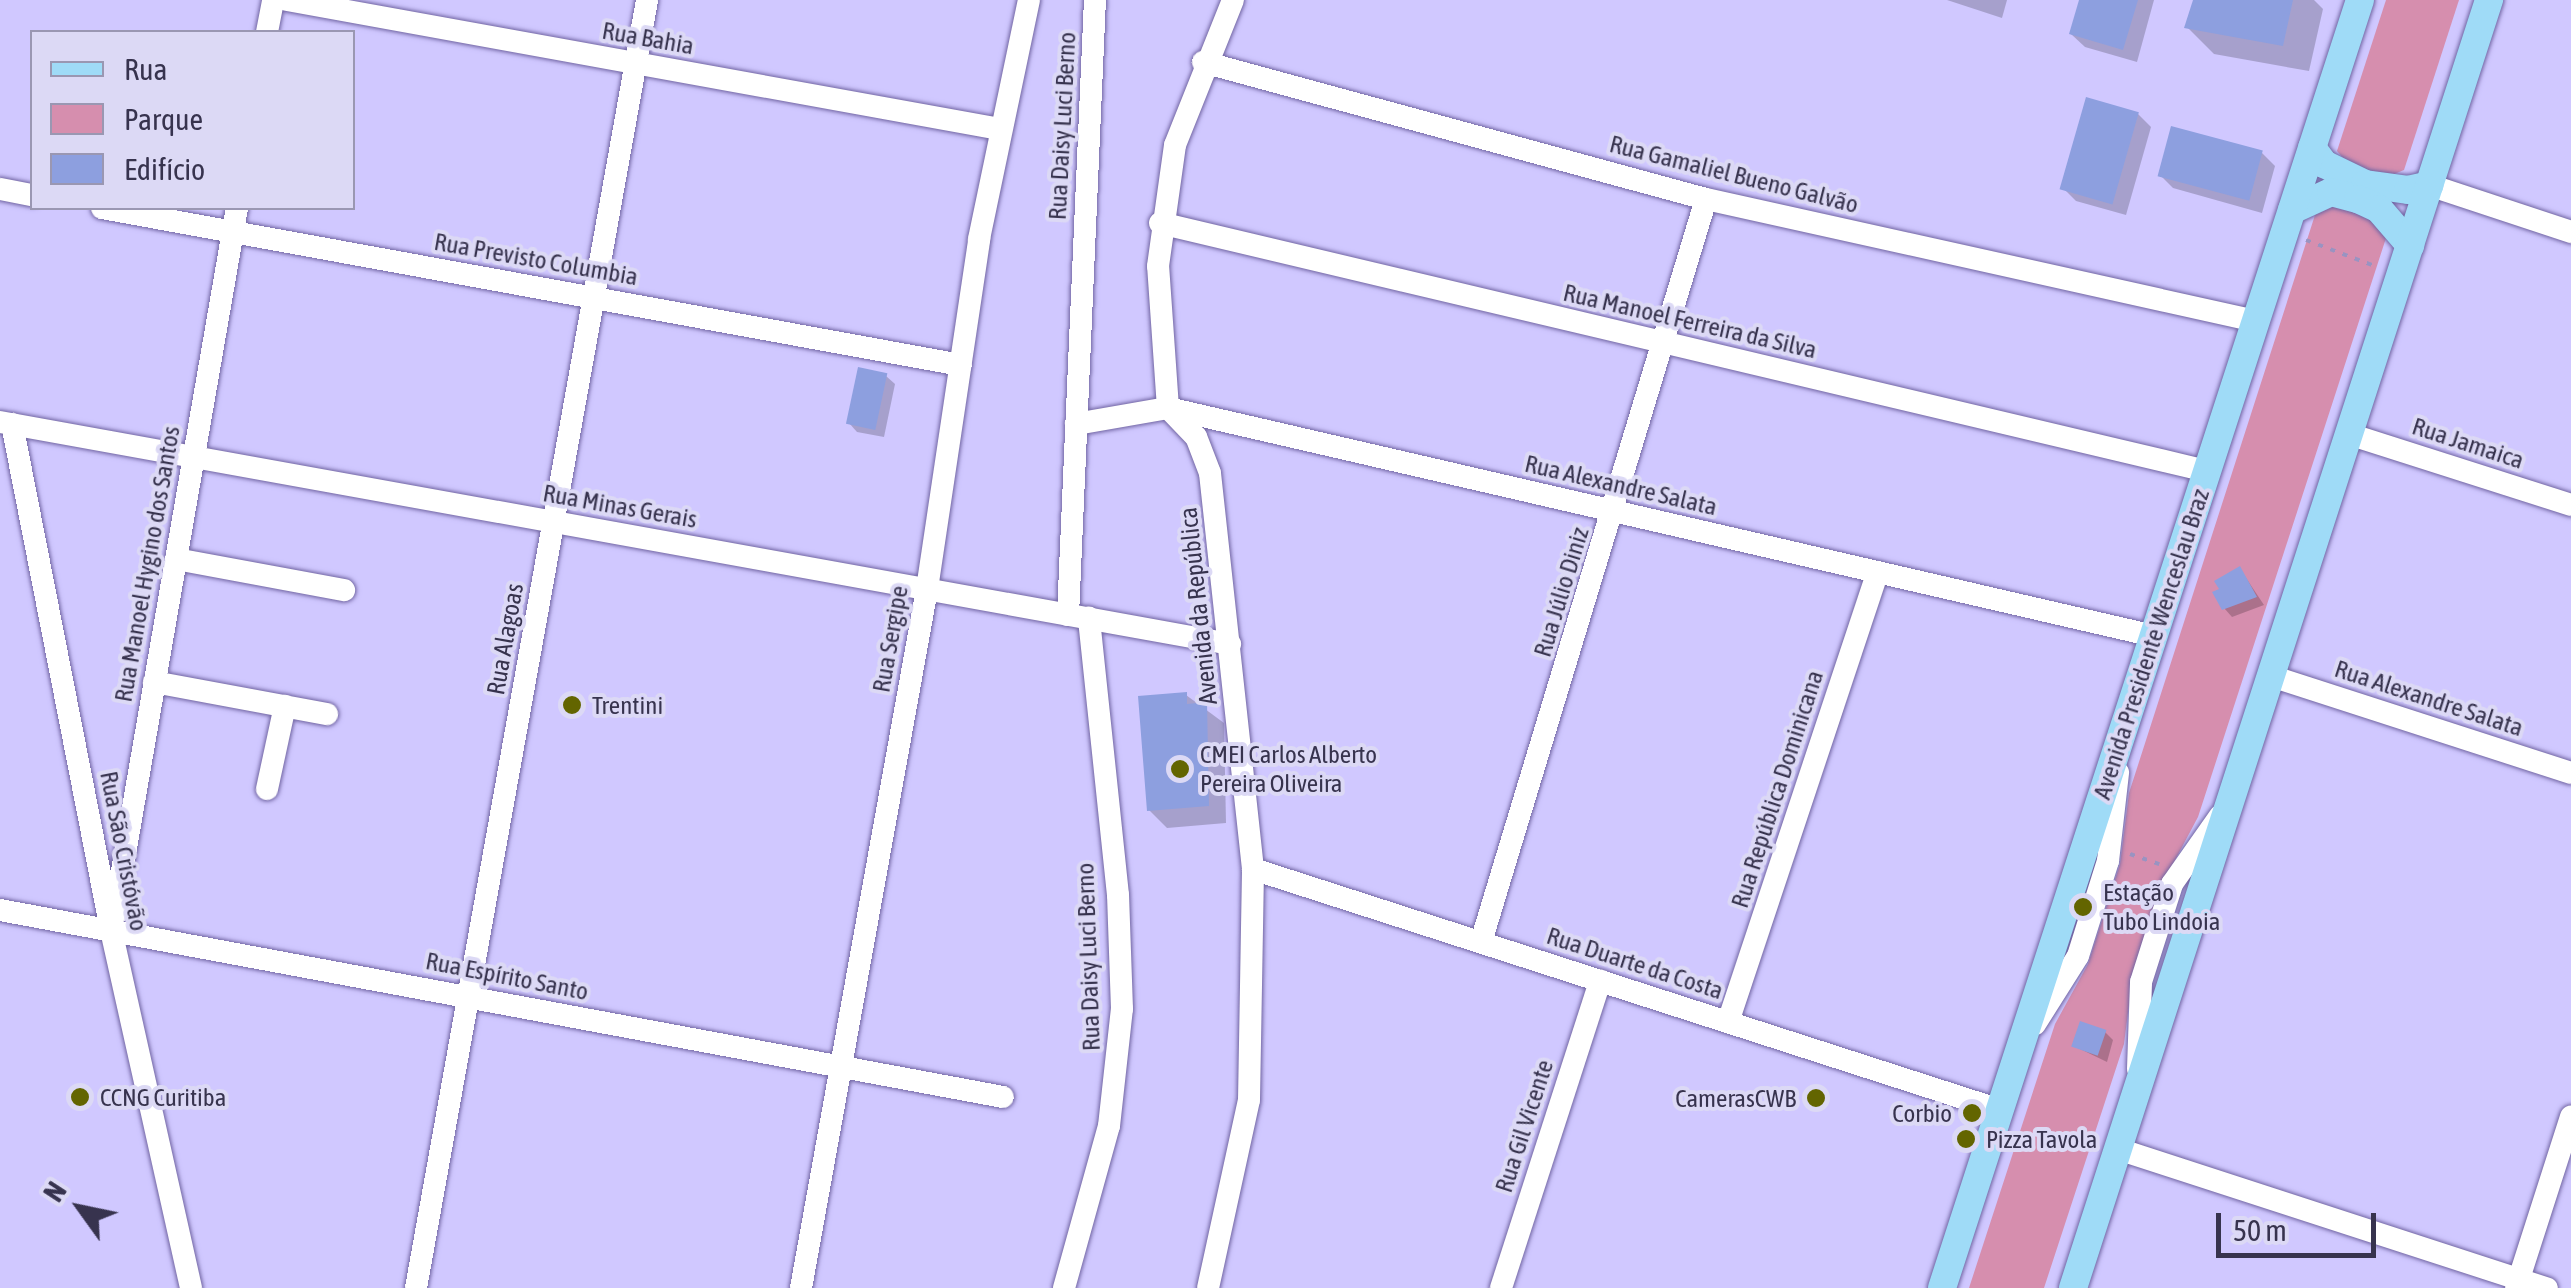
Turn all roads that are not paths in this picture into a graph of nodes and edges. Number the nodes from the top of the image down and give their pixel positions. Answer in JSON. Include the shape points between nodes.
{"nodes":[{"id":1,"x":273,"y":0,"type":"edge"},
{"id":2,"x":287,"y":0,"type":"edge"},
{"id":3,"x":647,"y":0,"type":"edge"},
{"id":4,"x":1029,"y":0,"type":"edge"},
{"id":5,"x":1095,"y":0,"type":"edge"},
{"id":6,"x":1232,"y":0,"type":"edge"},
{"id":7,"x":2360,"y":0,"type":"edge"},
{"id":8,"x":2489,"y":0,"type":"edge"},
{"id":9,"x":267,"y":30,"type":"edge"},
{"id":10,"x":1203,"y":62,"type":"junction"},
{"id":11,"x":636,"y":63,"type":"junction"},
{"id":12,"x":1000,"y":129,"type":"junction"},
{"id":13,"x":2312,"y":148,"type":"junction"},
{"id":14,"x":2429,"y":186,"type":"junction"},
{"id":15,"x":0,"y":189,"type":"edge"},
{"id":16,"x":30,"y":195,"type":"edge"},
{"id":17,"x":1706,"y":199,"type":"junction"},
{"id":18,"x":113,"y":210,"type":"edge"},
{"id":19,"x":237,"y":210,"type":"edge"},
{"id":20,"x":2288,"y":221,"type":"junction"},
{"id":21,"x":1160,"y":223,"type":"junction"},
{"id":22,"x":233,"y":232,"type":"junction"},
{"id":23,"x":2571,"y":232,"type":"edge"},
{"id":24,"x":2410,"y":245,"type":"junction"},
{"id":25,"x":594,"y":298,"type":"junction"},
{"id":26,"x":2256,"y":321,"type":"junction"},
{"id":27,"x":1664,"y":343,"type":"junction"},
{"id":28,"x":960,"y":364,"type":"junction"},
{"id":29,"x":1168,"y":408,"type":"junction"},
{"id":30,"x":6,"y":423,"type":"edge"},
{"id":31,"x":1076,"y":424,"type":"junction"},
{"id":32,"x":2349,"y":434,"type":"junction"},
{"id":33,"x":194,"y":457,"type":"junction"},
{"id":34,"x":2207,"y":471,"type":"junction"},
{"id":35,"x":2571,"y":506,"type":"edge"},
{"id":36,"x":1614,"y":512,"type":"junction"},
{"id":37,"x":554,"y":522,"type":"junction"},
{"id":38,"x":176,"y":559,"type":"junction"},
{"id":39,"x":1878,"y":572,"type":"junction"},
{"id":40,"x":927,"y":589,"type":"junction"},
{"id":41,"x":344,"y":590,"type":"dead end"},
{"id":42,"x":1079,"y":617,"type":"junction"},
{"id":43,"x":2154,"y":636,"type":"junction"},
{"id":44,"x":1230,"y":644,"type":"junction"},
{"id":45,"x":2270,"y":676,"type":"junction"},
{"id":46,"x":154,"y":682,"type":"junction"},
{"id":47,"x":285,"y":706,"type":"junction"},
{"id":48,"x":327,"y":714,"type":"dead end"},
{"id":49,"x":2122,"y":735,"type":"junction"},
{"id":50,"x":2571,"y":773,"type":"edge"},
{"id":51,"x":267,"y":789,"type":"dead end"},
{"id":52,"x":2229,"y":803,"type":"junction"},
{"id":53,"x":1253,"y":869,"type":"junction"},
{"id":54,"x":0,"y":910,"type":"edge"},
{"id":55,"x":111,"y":930,"type":"junction"},
{"id":56,"x":1481,"y":942,"type":"junction"},
{"id":57,"x":1600,"y":981,"type":"junction"},
{"id":58,"x":468,"y":997,"type":"junction"},
{"id":59,"x":1728,"y":1022,"type":"junction"},
{"id":60,"x":2020,"y":1048,"type":"junction"},
{"id":61,"x":841,"y":1067,"type":"junction"},
{"id":62,"x":2137,"y":1088,"type":"junction"},
{"id":63,"x":1003,"y":1097,"type":"dead end"},
{"id":64,"x":2000,"y":1110,"type":"junction"},
{"id":65,"x":2571,"y":1117,"type":"edge"},
{"id":66,"x":2118,"y":1149,"type":"junction"},
{"id":67,"x":2517,"y":1283,"type":"edge"},
{"id":68,"x":191,"y":1288,"type":"edge"},
{"id":69,"x":416,"y":1288,"type":"edge"},
{"id":70,"x":801,"y":1288,"type":"edge"},
{"id":71,"x":1064,"y":1288,"type":"edge"},
{"id":72,"x":1208,"y":1288,"type":"edge"},
{"id":73,"x":1501,"y":1288,"type":"edge"},
{"id":74,"x":1942,"y":1288,"type":"edge"},
{"id":75,"x":2072,"y":1288,"type":"edge"},
{"id":76,"x":2548,"y":1288,"type":"edge"}],
"edges":[{"from":1,"to":9,"type":"street"},
{"from":2,"to":11,"type":"street","name":"Rua Bahia"},
{"from":3,"to":11,"type":"street","name":"Rua Alagoas"},
{"from":4,"to":12,"type":"street","name":"Rua Sergipe"},
{"from":5,"to":31,"type":"street","name":"Rua Daisy Luci Berno"},
{"from":6,"to":10,"type":"street"},
{"from":7,"to":13,"type":"main road","name":"Avenida Presidente Wenceslau Braz"},
{"from":8,"to":14,"type":"main road"},
{"from":10,"to":17,"type":"street","name":"Rua Gamaliel Bueno Galvão"},
{"from":10,"to":21,"type":"street","via":[[1175,145]]},
{"from":11,"to":12,"type":"street","name":"Rua Bahia"},
{"from":11,"to":25,"type":"street","name":"Rua Alagoas"},
{"from":12,"to":28,"type":"street","name":"Rua Sergipe"},
{"from":13,"to":14,"type":"main road","via":[[2324,164],[2365,184]]},
{"from":13,"to":20,"type":"main road","name":"Avenida Presidente Wenceslau Braz"},
{"from":14,"to":23,"type":"street"},
{"from":14,"to":24,"type":"main road"},
{"from":15,"to":16,"type":"street"},
{"from":17,"to":26,"type":"street","name":"Rua Gamaliel Bueno Galvão"},
{"from":17,"to":27,"type":"street","name":"Rua Júlio Diniz"},
{"from":18,"to":22,"type":"street","name":"Rua Previsto Columbia"},
{"from":19,"to":22,"type":"street","name":"Rua Manoel Hygino dos Santos"},
{"from":20,"to":24,"type":"main road","via":[[2332,192],[2380,209]]},
{"from":20,"to":26,"type":"main road","name":"Avenida Presidente Wenceslau Braz"},
{"from":21,"to":27,"type":"street","name":"Rua Manoel Ferreira da Silva"},
{"from":21,"to":29,"type":"street","via":[[1159,337]]},
{"from":22,"to":25,"type":"street","name":"Rua Previsto Columbia"},
{"from":22,"to":33,"type":"street","name":"Rua Manoel Hygino dos Santos"},
{"from":24,"to":32,"type":"main road"},
{"from":25,"to":28,"type":"street","name":"Rua Previsto Columbia"},
{"from":25,"to":37,"type":"street","name":"Rua Alagoas"},
{"from":26,"to":34,"type":"main road","name":"Avenida Presidente Wenceslau Braz"},
{"from":27,"to":34,"type":"street","name":"Rua Manoel Ferreira da Silva"},
{"from":27,"to":36,"type":"street","name":"Rua Júlio Diniz"},
{"from":28,"to":40,"type":"street","name":"Rua Sergipe"},
{"from":29,"to":31,"type":"street","name":"Rua Alexandre Salata"},
{"from":29,"to":36,"type":"street","name":"Rua Alexandre Salata"},
{"from":29,"to":44,"type":"street","name":"Avenida da República","via":[[1206,454]]},
{"from":30,"to":33,"type":"street","name":"Rua Minas Gerais"},
{"from":30,"to":55,"type":"street","name":"Rua São Cristóvão"},
{"from":31,"to":42,"type":"street","name":"Rua Daisy Luci Berno"},
{"from":32,"to":35,"type":"street","name":"Rua Jamaica"},
{"from":32,"to":45,"type":"main road"},
{"from":33,"to":37,"type":"street","name":"Rua Minas Gerais"},
{"from":33,"to":38,"type":"street","name":"Rua Manoel Hygino dos Santos"},
{"from":34,"to":43,"type":"main road","name":"Avenida Presidente Wenceslau Braz"},
{"from":36,"to":39,"type":"street","name":"Rua Alexandre Salata"},
{"from":36,"to":56,"type":"street","name":"Rua Júlio Diniz"},
{"from":37,"to":40,"type":"street","name":"Rua Minas Gerais"},
{"from":37,"to":58,"type":"street","name":"Rua Alagoas"},
{"from":38,"to":41,"type":"street"},
{"from":38,"to":46,"type":"street","name":"Rua Manoel Hygino dos Santos"},
{"from":39,"to":43,"type":"street","name":"Rua Alexandre Salata"},
{"from":39,"to":59,"type":"street","name":"Rua República Dominicana"},
{"from":40,"to":42,"type":"street","name":"Rua Minas Gerais"},
{"from":40,"to":61,"type":"street","name":"Rua Sergipe"},
{"from":42,"to":44,"type":"street","name":"Rua Minas Gerais"},
{"from":42,"to":71,"type":"street","name":"Rua Daisy Luci Berno","via":[[1118,894],[1122,1009],[1109,1126]]},
{"from":43,"to":49,"type":"main road","name":"Avenida Presidente Wenceslau Braz"},
{"from":44,"to":53,"type":"street","name":"Avenida da República"},
{"from":45,"to":50,"type":"street","name":"Rua Alexandre Salata"},
{"from":45,"to":52,"type":"main road"},
{"from":46,"to":47,"type":"street"},
{"from":46,"to":55,"type":"street","name":"Rua Manoel Hygino dos Santos"},
{"from":47,"to":48,"type":"street"},
{"from":47,"to":51,"type":"street"},
{"from":49,"to":60,"type":"main road","name":"Avenida Presidente Wenceslau Braz"},
{"from":49,"to":60,"type":"street","via":[[2110,848],[2078,956]]},
{"from":52,"to":62,"type":"main road"},
{"from":52,"to":62,"type":"street","via":[[2181,871],[2141,982]]},
{"from":53,"to":56,"type":"street","name":"Rua Duarte da Costa"},
{"from":53,"to":72,"type":"street","name":"Avenida da República","via":[[1249,1100]]},
{"from":54,"to":55,"type":"street","name":"Rua Espírito Santo"},
{"from":55,"to":58,"type":"street","name":"Rua Espírito Santo"},
{"from":55,"to":68,"type":"street","name":"Rua São Cristóvão"},
{"from":56,"to":57,"type":"street","name":"Rua Duarte da Costa"},
{"from":57,"to":59,"type":"street","name":"Rua Duarte da Costa"},
{"from":57,"to":73,"type":"street","name":"Rua Gil Vicente"},
{"from":58,"to":61,"type":"street","name":"Rua Espírito Santo"},
{"from":58,"to":69,"type":"street","name":"Rua Alagoas"},
{"from":59,"to":64,"type":"street","name":"Rua Duarte da Costa"},
{"from":60,"to":64,"type":"main road","name":"Avenida Presidente Wenceslau Braz"},
{"from":61,"to":63,"type":"street","name":"Rua Espírito Santo"},
{"from":61,"to":70,"type":"street","name":"Rua Sergipe"},
{"from":62,"to":66,"type":"main road"},
{"from":64,"to":74,"type":"main road","name":"Avenida Presidente Wenceslau Braz"},
{"from":65,"to":67,"type":"street"},
{"from":66,"to":67,"type":"street"},
{"from":66,"to":75,"type":"main road"},
{"from":67,"to":76,"type":"street"}]}
